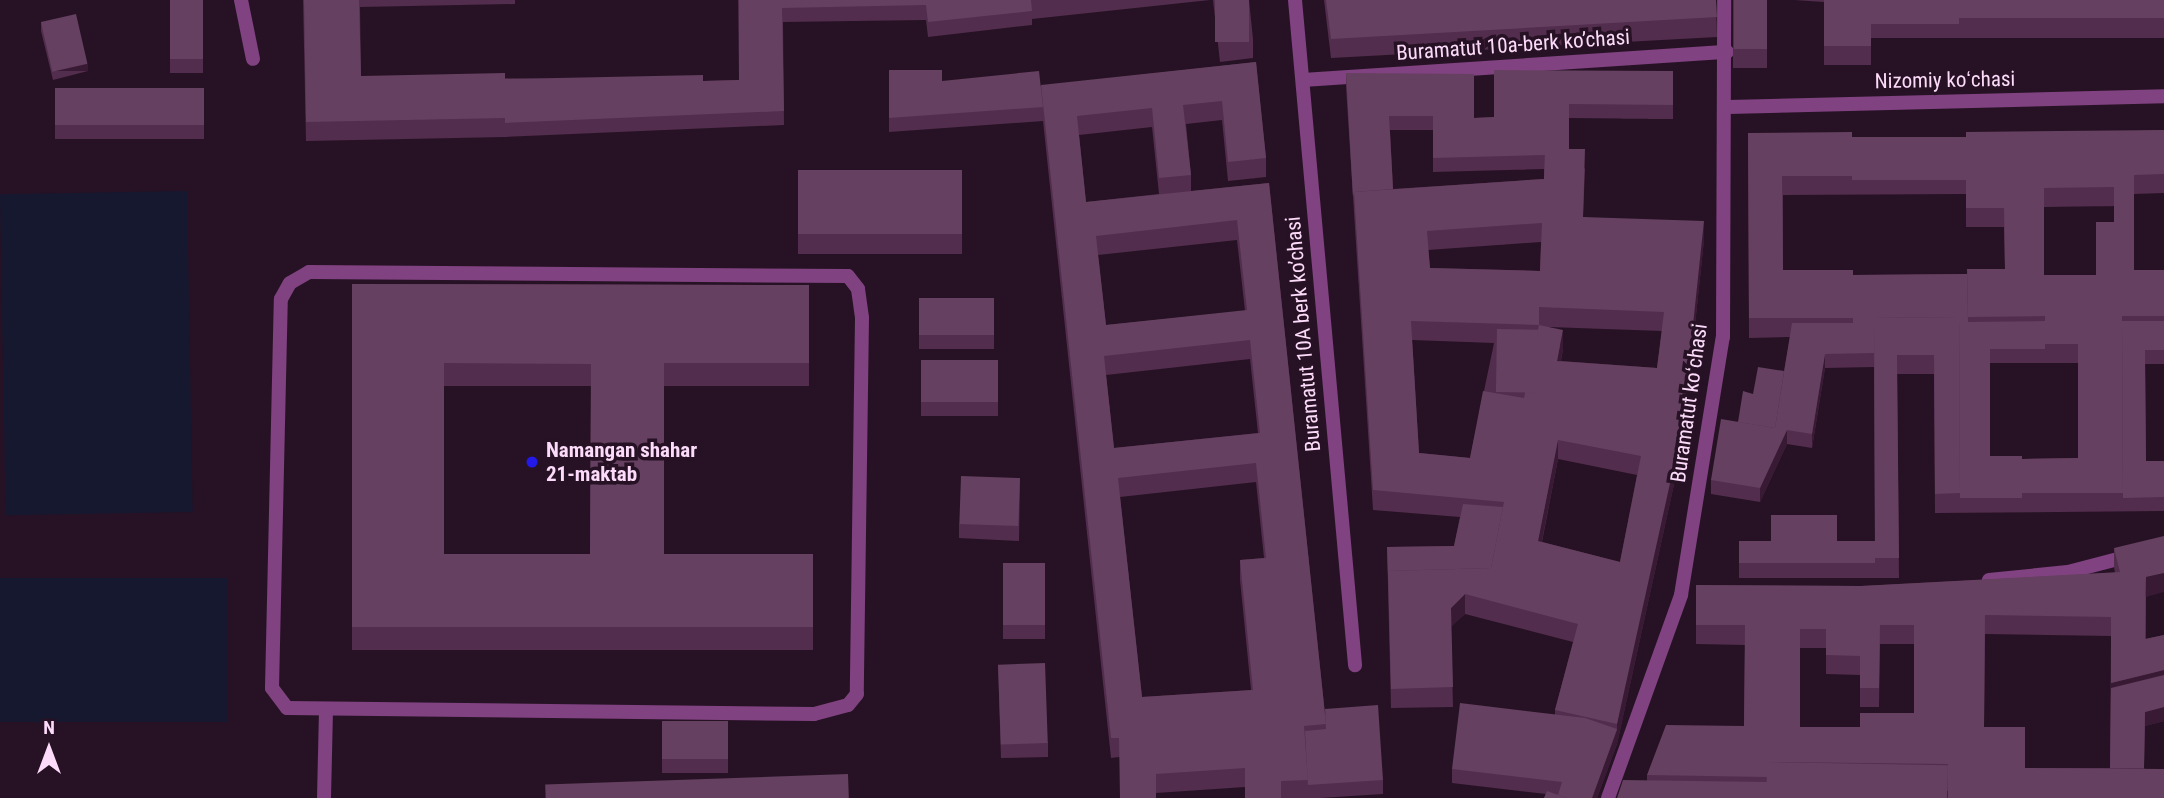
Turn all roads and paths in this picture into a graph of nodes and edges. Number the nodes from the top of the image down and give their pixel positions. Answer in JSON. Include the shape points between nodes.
{"nodes":[{"id":1,"x":241,"y":0,"type":"edge"},
{"id":2,"x":1295,"y":0,"type":"edge"},
{"id":3,"x":1724,"y":0,"type":"edge"},
{"id":4,"x":1727,"y":52,"type":"junction"},
{"id":5,"x":253,"y":60,"type":"dead end"},
{"id":6,"x":1303,"y":80,"type":"junction"},
{"id":7,"x":2164,"y":96,"type":"edge"},
{"id":8,"x":1728,"y":107,"type":"junction"},
{"id":9,"x":2164,"y":547,"type":"edge"},
{"id":10,"x":1975,"y":582,"type":"edge"},
{"id":11,"x":1355,"y":665,"type":"dead end"},
{"id":12,"x":326,"y":713,"type":"junction"},
{"id":13,"x":324,"y":798,"type":"edge"},
{"id":14,"x":1608,"y":798,"type":"edge"}],
"edges":[{"from":1,"to":5,"type":"street"},
{"from":2,"to":6,"type":"street","name":"Buramatut 10А berk koʼchasi"},
{"from":3,"to":4,"type":"street","name":"Buramatut koʻchasi"},
{"from":4,"to":6,"type":"street","name":"Buramatut 10а-berk koʼchasi"},
{"from":4,"to":8,"type":"street","name":"Buramatut koʻchasi"},
{"from":6,"to":11,"type":"street","name":"Buramatut 10А berk koʼchasi"},
{"from":7,"to":8,"type":"street","name":"Nizomiy koʻchasi"},
{"from":8,"to":14,"type":"street","name":"Buramatut koʻchasi","via":[[1723,337],[1687,595]]},
{"from":9,"to":10,"type":"street","via":[[2068,572]]},
{"from":12,"to":12,"type":"street","via":[[287,708],[272,688],[281,299],[290,283],[309,272],[848,276],[858,289],[862,318],[862,681],[848,705],[814,714]]},
{"from":12,"to":13,"type":"street"}]}
